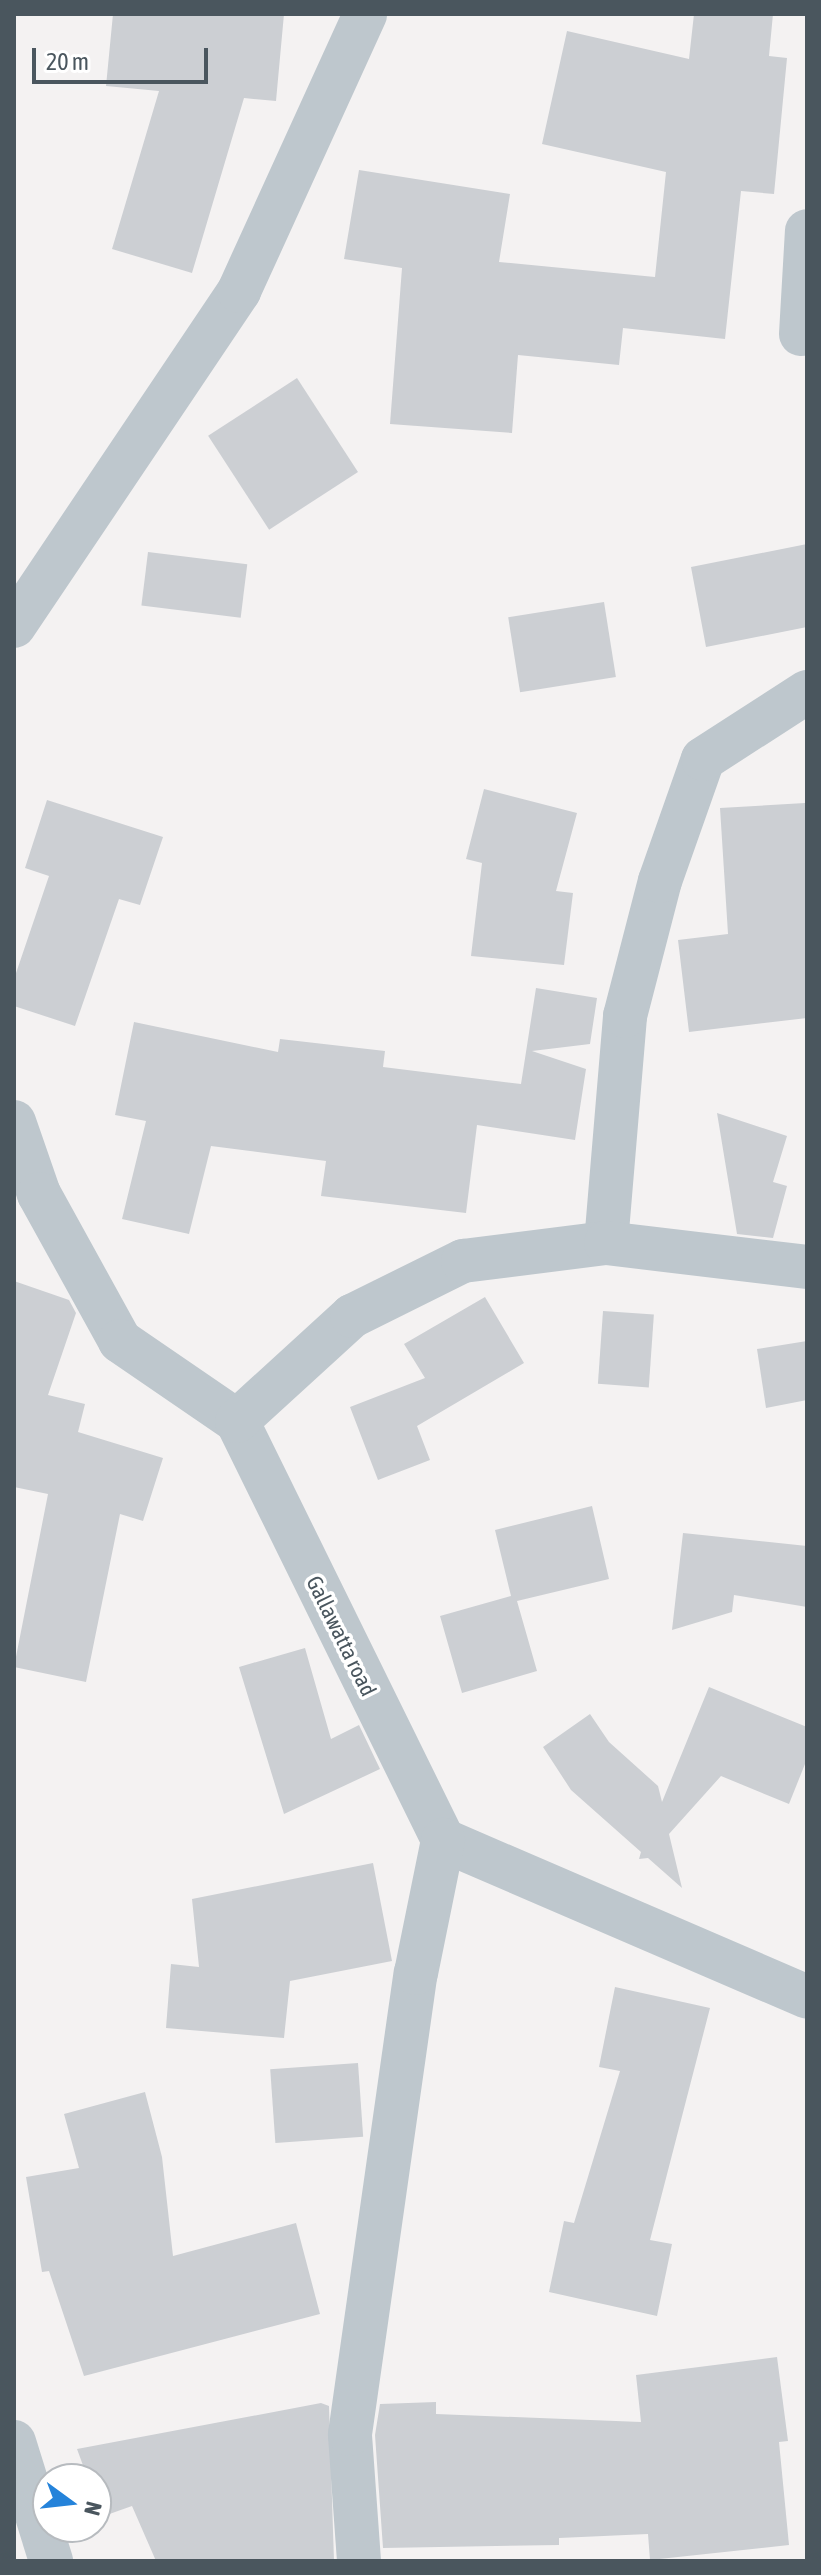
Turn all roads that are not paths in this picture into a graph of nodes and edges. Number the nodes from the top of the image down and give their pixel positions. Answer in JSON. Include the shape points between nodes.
{"nodes":[{"id":1,"x":365,"y":14,"type":"edge"},
{"id":2,"x":807,"y":231,"type":"edge"},
{"id":3,"x":801,"y":334,"type":"dead end"},
{"id":4,"x":14,"y":626,"type":"edge"},
{"id":5,"x":807,"y":692,"type":"edge"},
{"id":6,"x":14,"y":1122,"type":"edge"},
{"id":7,"x":606,"y":1243,"type":"junction"},
{"id":8,"x":807,"y":1267,"type":"edge"},
{"id":9,"x":237,"y":1421,"type":"junction"},
{"id":10,"x":443,"y":1840,"type":"junction"},
{"id":11,"x":807,"y":1997,"type":"edge"},
{"id":12,"x":14,"y":2442,"type":"edge"},
{"id":13,"x":51,"y":2561,"type":"edge"},
{"id":14,"x":359,"y":2561,"type":"edge"}],
"edges":[{"from":1,"to":4,"type":"street","via":[[239,291]]},
{"from":2,"to":3,"type":"street"},
{"from":5,"to":7,"type":"street","via":[[703,759],[660,881],[625,1016]]},
{"from":6,"to":9,"type":"street","name":"Gallawatta road","via":[[39,1194],[120,1341]]},
{"from":7,"to":8,"type":"street"},
{"from":7,"to":9,"type":"street","via":[[463,1261],[352,1316]]},
{"from":9,"to":10,"type":"street","name":"Gallawatta road"},
{"from":10,"to":11,"type":"street"},
{"from":10,"to":14,"type":"street","via":[[416,1973],[350,2434]]},
{"from":12,"to":13,"type":"street"}]}
